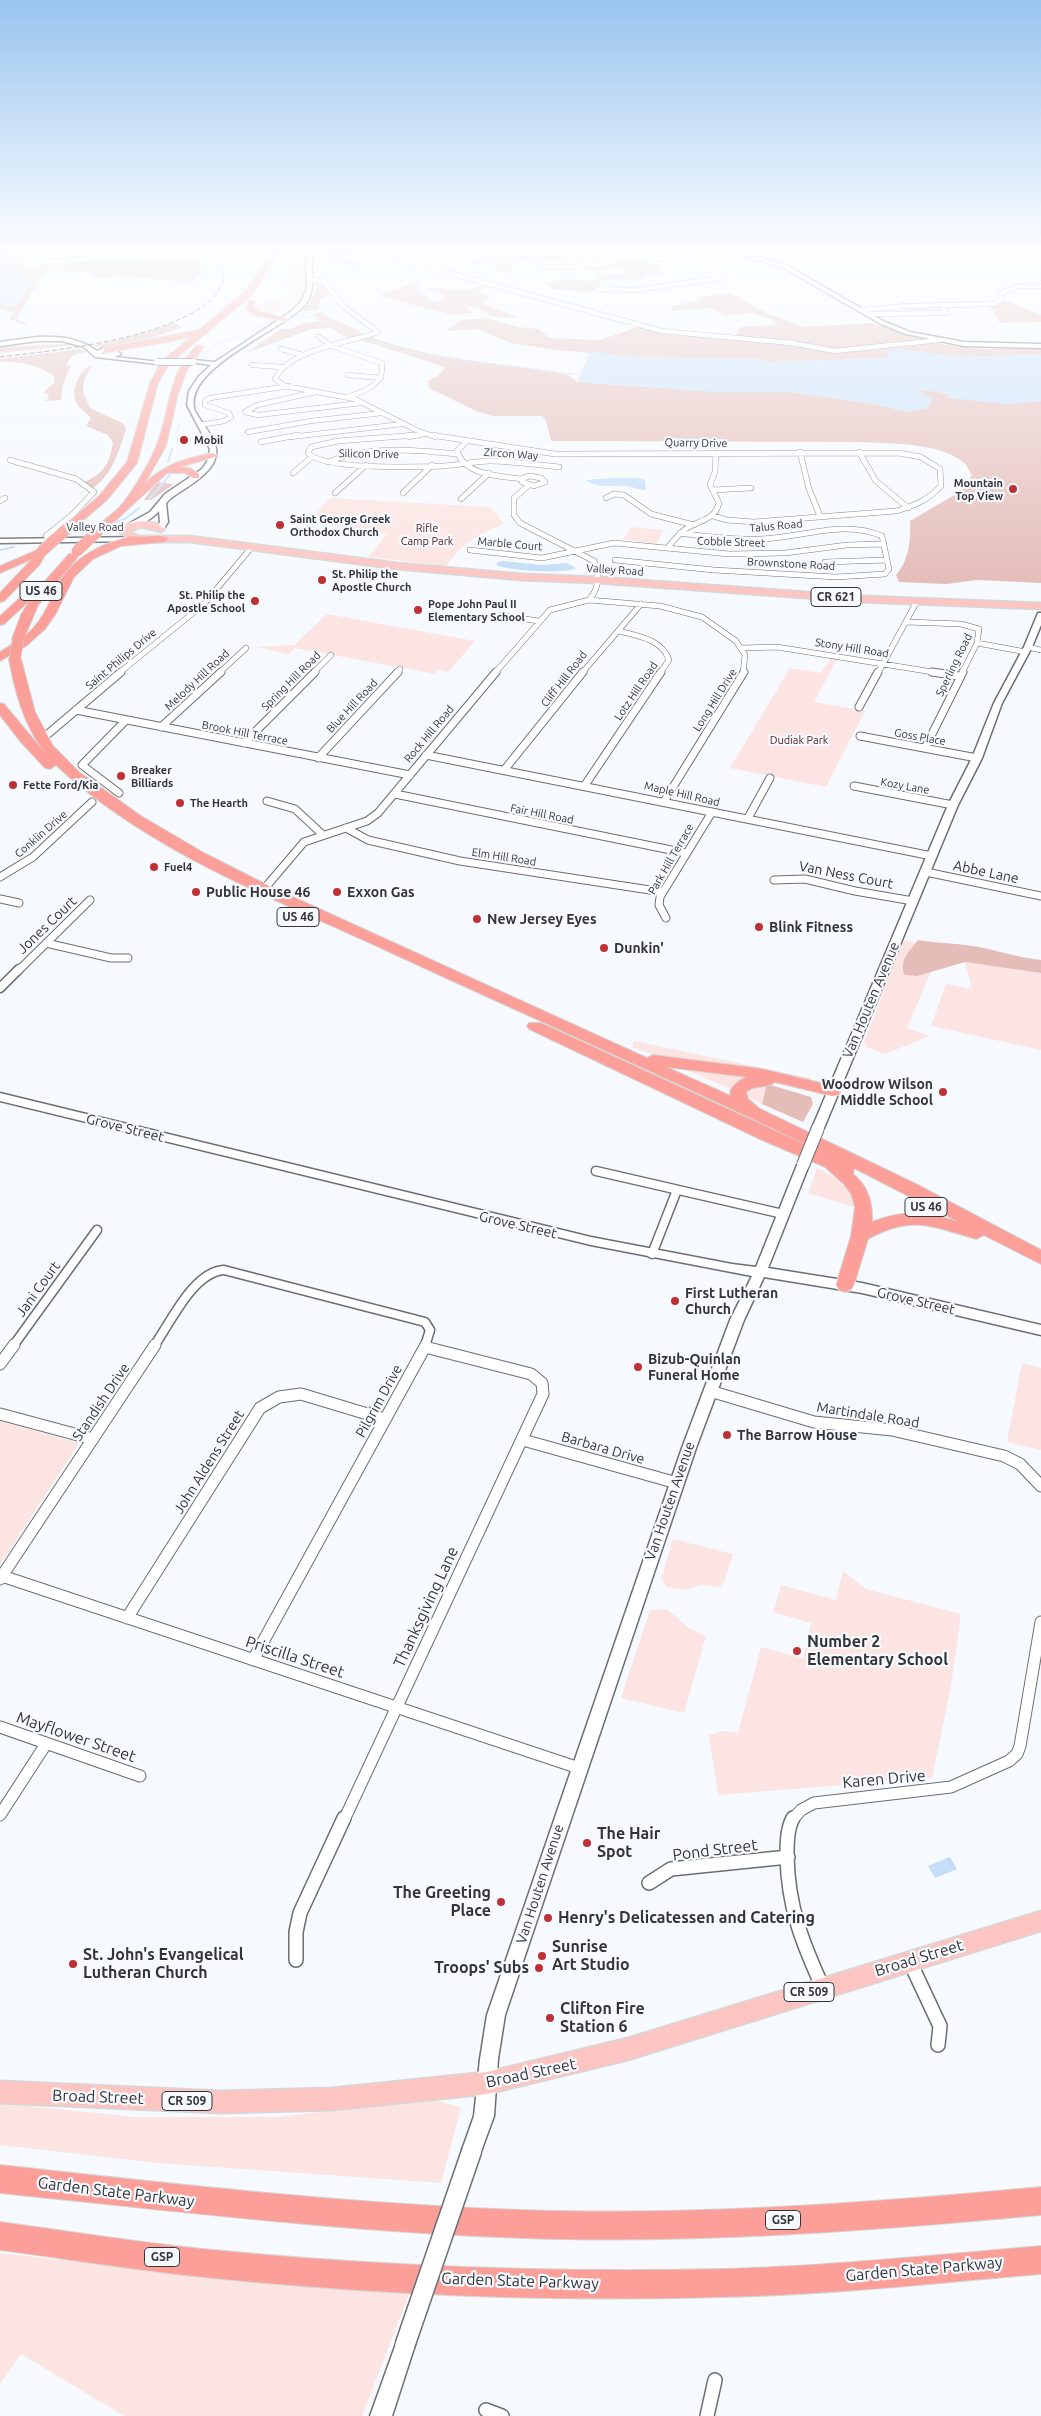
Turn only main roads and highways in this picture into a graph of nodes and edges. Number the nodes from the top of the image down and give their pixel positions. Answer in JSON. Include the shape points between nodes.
{"nodes":[{"id":1,"x":168,"y":361,"type":"edge"},
{"id":2,"x":187,"y":362,"type":"edge"},
{"id":3,"x":213,"y":456,"type":"road end"},
{"id":4,"x":162,"y":474,"type":"junction"},
{"id":5,"x":196,"y":476,"type":"road end"},
{"id":6,"x":128,"y":503,"type":"junction"},
{"id":7,"x":162,"y":529,"type":"junction"},
{"id":8,"x":137,"y":539,"type":"junction"},
{"id":9,"x":190,"y":539,"type":"junction"},
{"id":10,"x":111,"y":545,"type":"junction"},
{"id":11,"x":42,"y":551,"type":"junction"},
{"id":12,"x":77,"y":551,"type":"junction"},
{"id":13,"x":0,"y":570,"type":"edge"},
{"id":14,"x":0,"y":583,"type":"edge"},
{"id":15,"x":0,"y":598,"type":"edge"},
{"id":16,"x":1041,"y":606,"type":"edge"},
{"id":17,"x":0,"y":622,"type":"edge"},
{"id":18,"x":0,"y":657,"type":"edge"},
{"id":19,"x":0,"y":706,"type":"edge"},
{"id":20,"x":0,"y":717,"type":"edge"},
{"id":21,"x":17,"y":730,"type":"junction"},
{"id":22,"x":621,"y":1052,"type":"junction"},
{"id":23,"x":804,"y":1084,"type":"junction"},
{"id":24,"x":832,"y":1091,"type":"road end"},
{"id":25,"x":767,"y":1119,"type":"junction"},
{"id":26,"x":809,"y":1161,"type":"junction"},
{"id":27,"x":976,"y":1233,"type":"junction"},
{"id":28,"x":861,"y":1234,"type":"junction"},
{"id":29,"x":1041,"y":1258,"type":"edge"},
{"id":30,"x":1041,"y":1270,"type":"edge"},
{"id":31,"x":845,"y":1285,"type":"road end"},
{"id":32,"x":1041,"y":1920,"type":"edge"},
{"id":33,"x":0,"y":2092,"type":"edge"},
{"id":34,"x":0,"y":2179,"type":"edge"},
{"id":35,"x":1041,"y":2201,"type":"edge"},
{"id":36,"x":0,"y":2236,"type":"edge"},
{"id":37,"x":1041,"y":2260,"type":"edge"}],
"edges":[{"from":1,"to":11,"type":"highway","number":"US 46","bridge":true,"via":[[154,383],[132,463],[103,498]]},
{"from":2,"to":6,"type":"highway","number":"US 46","via":[[173,390],[159,449]]},
{"from":3,"to":4,"type":"highway","via":[[180,463]]},
{"from":4,"to":5,"type":"highway","via":[[184,470]]},
{"from":4,"to":6,"type":"highway"},
{"from":6,"to":12,"type":"highway","number":"US 46","bridge":true},
{"from":7,"to":8,"type":"main road","name":"Valley Road","number":"CR 621"},
{"from":7,"to":8,"type":"main road","via":[[148,524],[133,525],[124,530],[125,535]]},
{"from":7,"to":9,"type":"main road","name":"Valley Road","number":"CR 621"},
{"from":7,"to":9,"type":"main road","name":"Valley Road","number":"CR 621"},
{"from":7,"to":10,"type":"highway"},
{"from":8,"to":10,"type":"highway"},
{"from":9,"to":16,"type":"main road","name":"Valley Road","number":"CR 621","via":[[397,566],[522,577],[791,595]]},
{"from":10,"to":18,"type":"highway","via":[[91,555],[76,569],[40,628]]},
{"from":11,"to":13,"type":"highway"},
{"from":11,"to":14,"type":"highway","number":"US 46"},
{"from":11,"to":15,"type":"highway","via":[[36,562]]},
{"from":12,"to":17,"type":"highway"},
{"from":12,"to":22,"type":"highway","number":"US 46","bridge":true,"via":[[39,593],[22,622],[15,659],[23,696],[42,739],[67,768],[146,826],[211,864]]},
{"from":19,"to":21,"type":"highway","number":"US 46"},
{"from":20,"to":21,"type":"highway"},
{"from":21,"to":26,"type":"highway","number":"US 46","via":[[92,802],[160,848],[226,883]]},
{"from":22,"to":23,"type":"highway","via":[[659,1062],[756,1073]]},
{"from":22,"to":25,"type":"highway","number":"US 46"},
{"from":23,"to":24,"type":"highway"},
{"from":23,"to":25,"type":"highway","via":[[755,1080],[742,1086],[738,1091],[740,1101]]},
{"from":25,"to":29,"type":"highway","number":"US 46","via":[[912,1189]]},
{"from":26,"to":27,"type":"highway","number":"US 46","via":[[881,1184]]},
{"from":26,"to":28,"type":"highway","via":[[843,1174],[859,1190],[865,1210]]},
{"from":27,"to":28,"type":"highway","via":[[936,1221],[901,1217],[880,1223]]},
{"from":27,"to":30,"type":"highway","number":"US 46"},
{"from":28,"to":31,"type":"highway"},
{"from":32,"to":33,"type":"main road","name":"Broad Street","number":"CR 509","via":[[628,2049],[487,2083],[332,2098],[221,2102]]},
{"from":34,"to":35,"type":"highway","name":"Garden State Parkway","number":"GSP","via":[[310,2212],[524,2224],[698,2224],[888,2215]]},
{"from":36,"to":37,"type":"highway","name":"Garden State Parkway","number":"GSP","via":[[316,2273],[564,2283],[722,2283]]}]}
